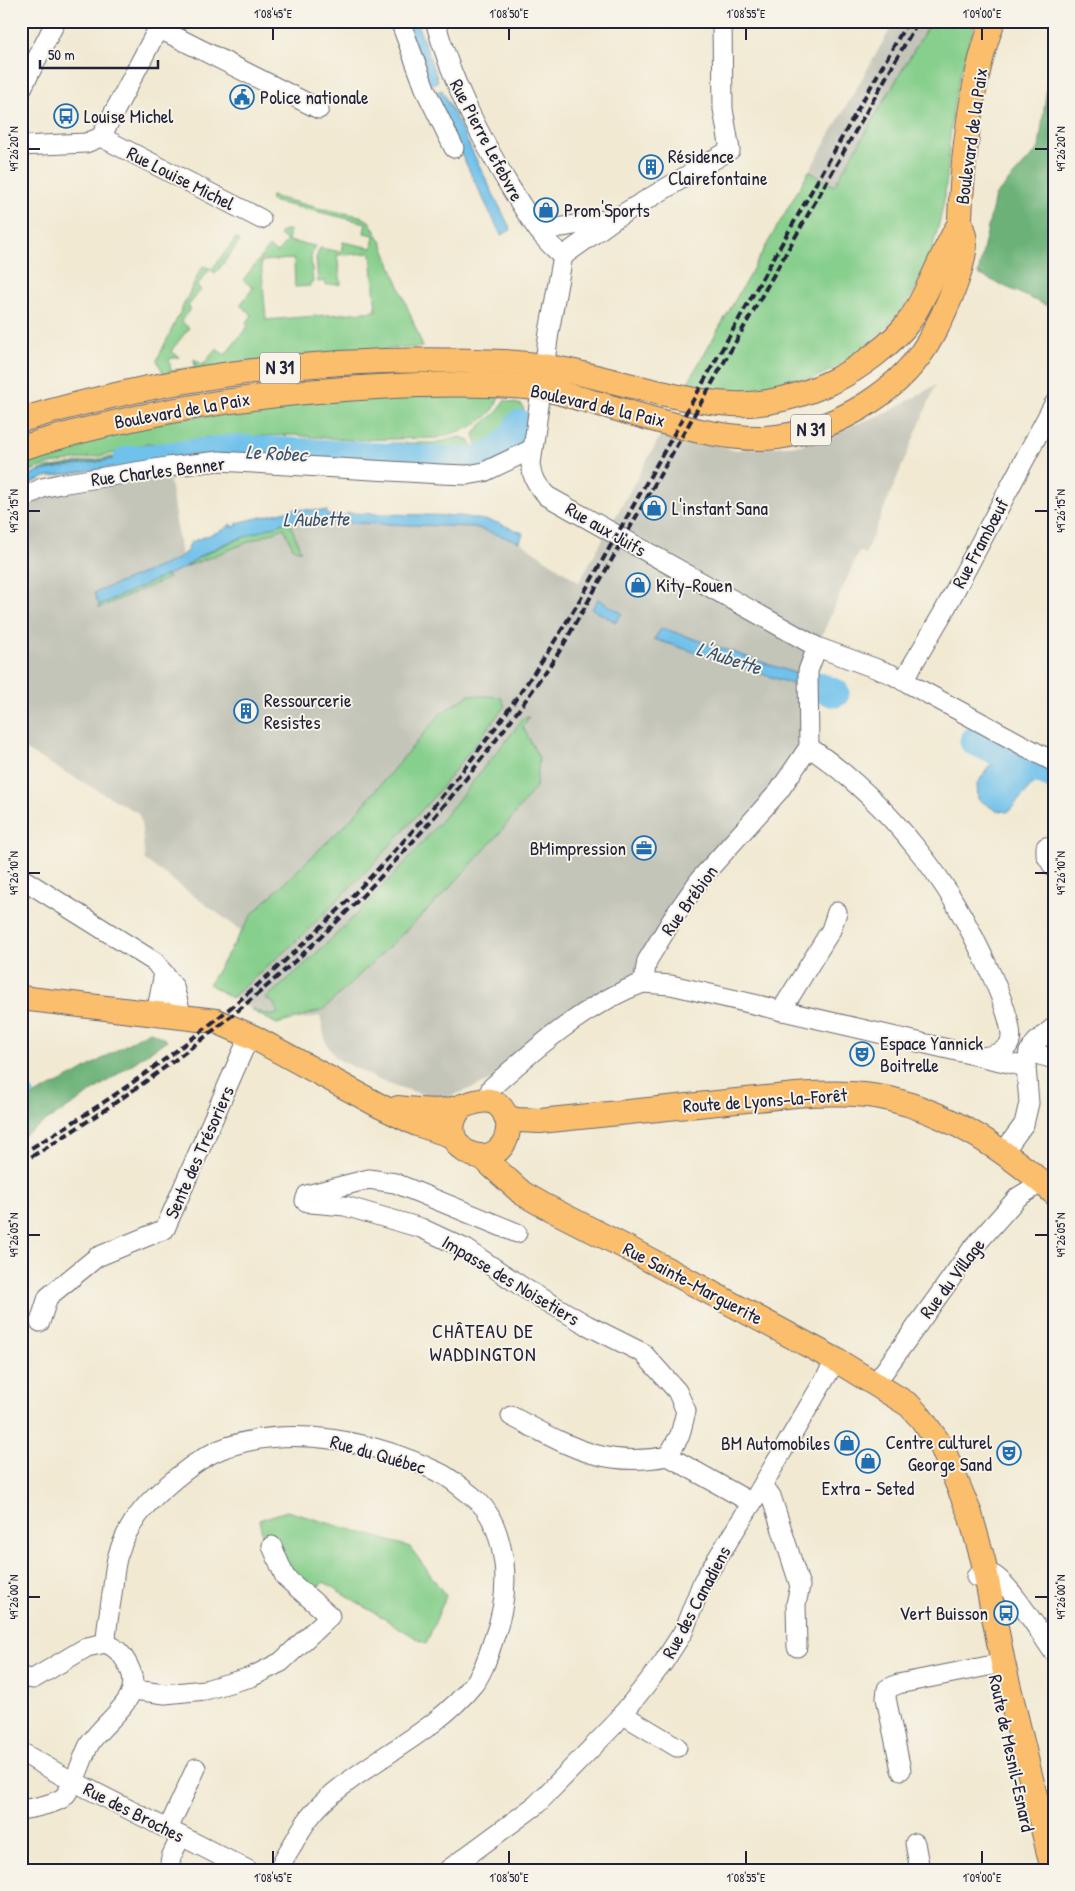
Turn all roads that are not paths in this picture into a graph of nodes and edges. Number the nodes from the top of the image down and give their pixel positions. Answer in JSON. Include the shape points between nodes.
{"nodes":[{"id":1,"x":56,"y":21,"type":"edge"},
{"id":2,"x":400,"y":21,"type":"edge"},
{"id":3,"x":435,"y":21,"type":"edge"},
{"id":4,"x":722,"y":21,"type":"edge"},
{"id":5,"x":993,"y":21,"type":"edge"},
{"id":6,"x":160,"y":25,"type":"edge"},
{"id":7,"x":21,"y":90,"type":"edge"},
{"id":8,"x":319,"y":109,"type":"dead end"},
{"id":9,"x":101,"y":138,"type":"junction"},
{"id":10,"x":21,"y":146,"type":"edge"},
{"id":11,"x":454,"y":148,"type":"dead end"},
{"id":12,"x":616,"y":218,"type":"junction"},
{"id":13,"x":261,"y":219,"type":"dead end"},
{"id":14,"x":960,"y":223,"type":"junction"},
{"id":15,"x":539,"y":231,"type":"junction"},
{"id":16,"x":563,"y":256,"type":"junction"},
{"id":17,"x":544,"y":365,"type":"junction"},
{"id":18,"x":542,"y":388,"type":"junction"},
{"id":19,"x":1054,"y":404,"type":"edge"},
{"id":20,"x":21,"y":420,"type":"edge"},
{"id":21,"x":21,"y":448,"type":"edge"},
{"id":22,"x":532,"y":449,"type":"junction"},
{"id":23,"x":21,"y":499,"type":"edge"},
{"id":24,"x":817,"y":647,"type":"junction"},
{"id":25,"x":903,"y":681,"type":"junction"},
{"id":26,"x":809,"y":747,"type":"junction"},
{"id":27,"x":1054,"y":762,"type":"edge"},
{"id":28,"x":1054,"y":846,"type":"edge"},
{"id":29,"x":1054,"y":868,"type":"edge"},
{"id":30,"x":21,"y":878,"type":"edge"},
{"id":31,"x":837,"y":912,"type":"dead end"},
{"id":32,"x":164,"y":973,"type":"junction"},
{"id":33,"x":643,"y":983,"type":"junction"},
{"id":34,"x":21,"y":998,"type":"edge"},
{"id":35,"x":781,"y":1011,"type":"junction"},
{"id":36,"x":156,"y":1014,"type":"junction"},
{"id":37,"x":182,"y":1017,"type":"junction"},
{"id":38,"x":1054,"y":1027,"type":"edge"},
{"id":39,"x":252,"y":1037,"type":"junction"},
{"id":40,"x":985,"y":1057,"type":"junction"},
{"id":41,"x":1027,"y":1059,"type":"junction"},
{"id":42,"x":1054,"y":1060,"type":"edge"},
{"id":43,"x":488,"y":1101,"type":"junction"},
{"id":44,"x":380,"y":1106,"type":"junction"},
{"id":45,"x":462,"y":1106,"type":"junction"},
{"id":46,"x":453,"y":1136,"type":"junction"},
{"id":47,"x":498,"y":1140,"type":"junction"},
{"id":48,"x":1002,"y":1154,"type":"junction"},
{"id":49,"x":1047,"y":1188,"type":"edge"},
{"id":50,"x":518,"y":1233,"type":"dead end"},
{"id":51,"x":40,"y":1322,"type":"dead end"},
{"id":52,"x":836,"y":1360,"type":"junction"},
{"id":53,"x":875,"y":1384,"type":"junction"},
{"id":54,"x":511,"y":1416,"type":"dead end"},
{"id":55,"x":668,"y":1456,"type":"junction"},
{"id":56,"x":757,"y":1495,"type":"junction"},
{"id":57,"x":272,"y":1546,"type":"dead end"},
{"id":58,"x":979,"y":1577,"type":"junction"},
{"id":59,"x":106,"y":1643,"type":"junction"},
{"id":60,"x":797,"y":1647,"type":"dead end"},
{"id":61,"x":1054,"y":1653,"type":"edge"},
{"id":62,"x":998,"y":1664,"type":"junction"},
{"id":63,"x":21,"y":1677,"type":"edge"},
{"id":64,"x":134,"y":1690,"type":"junction"},
{"id":65,"x":622,"y":1714,"type":"junction"},
{"id":66,"x":678,"y":1747,"type":"dead end"},
{"id":67,"x":21,"y":1752,"type":"edge"},
{"id":68,"x":196,"y":1768,"type":"dead end"},
{"id":69,"x":901,"y":1770,"type":"dead end"},
{"id":70,"x":73,"y":1780,"type":"junction"},
{"id":71,"x":21,"y":1810,"type":"edge"},
{"id":72,"x":175,"y":1833,"type":"junction"},
{"id":73,"x":915,"y":1843,"type":"dead end"},
{"id":74,"x":169,"y":1870,"type":"edge"},
{"id":75,"x":248,"y":1870,"type":"edge"},
{"id":76,"x":279,"y":1870,"type":"edge"},
{"id":77,"x":448,"y":1870,"type":"edge"},
{"id":78,"x":920,"y":1870,"type":"edge"},
{"id":79,"x":1037,"y":1870,"type":"edge"},
{"id":80,"x":1052,"y":1870,"type":"edge"}],
"edges":[{"from":1,"to":7,"type":"street"},
{"from":2,"to":11,"type":"street","via":[[426,91]]},
{"from":3,"to":15,"type":"street","name":"Rue Pierre Lefebvre","via":[[446,63],[458,91],[491,155]]},
{"from":4,"to":12,"type":"street","via":[[723,109],[730,150]]},
{"from":5,"to":14,"type":"main road","name":"Boulevard de la Paix","number":"N 31","via":[[972,104]]},
{"from":6,"to":8,"type":"street"},
{"from":6,"to":9,"type":"street"},
{"from":9,"to":10,"type":"street","via":[[86,143]]},
{"from":9,"to":13,"type":"street","name":"Rue Louise Michel"},
{"from":12,"to":15,"type":"street"},
{"from":12,"to":16,"type":"street"},
{"from":14,"to":17,"type":"main road","name":"Boulevard de la Paix","number":"N 31","via":[[909,321],[853,370],[810,390],[767,401],[734,404],[675,396]]},
{"from":14,"to":18,"type":"main road","name":"Boulevard de la Paix","number":"N 31","via":[[965,243],[962,262],[932,337],[905,373],[866,405],[822,427],[776,437],[732,437]]},
{"from":15,"to":16,"type":"street","name":"Rue Pierre Lefebvre"},
{"from":16,"to":17,"type":"street"},
{"from":17,"to":18,"type":"street","name":"Rue aux Juifs"},
{"from":17,"to":20,"type":"main road","name":"Boulevard de la Paix","number":"N 31","via":[[400,360],[239,372],[98,399]]},
{"from":18,"to":21,"type":"main road","name":"Boulevard de la Paix","number":"N 31","via":[[421,384],[268,396],[103,424]]},
{"from":18,"to":22,"type":"street","name":"Rue aux Juifs"},
{"from":19,"to":25,"type":"street","name":"Rue Frambœuf","via":[[943,613]]},
{"from":22,"to":23,"type":"street","name":"Rue Charles Benner","via":[[476,474],[218,461],[60,484],[42,488]]},
{"from":22,"to":24,"type":"street","name":"Rue aux Juifs","via":[[532,473],[547,496]]},
{"from":24,"to":25,"type":"street","name":"Rue aux Juifs"},
{"from":24,"to":26,"type":"street","via":[[807,683]]},
{"from":25,"to":27,"type":"street","name":"Rue aux Juifs"},
{"from":26,"to":33,"type":"street","name":"Rue Brébion","via":[[779,791],[702,878],[681,907],[647,962]]},
{"from":26,"to":40,"type":"street","via":[[875,803],[917,848],[956,905],[991,974],[1011,1028],[1011,1040],[1005,1048]]},
{"from":28,"to":29,"type":"street","via":[[1046,847],[1046,855]]},
{"from":30,"to":32,"type":"street","via":[[155,962]]},
{"from":31,"to":35,"type":"street","via":[[831,930]]},
{"from":32,"to":36,"type":"street"},
{"from":32,"to":37,"type":"street","via":[[174,987]]},
{"from":33,"to":35,"type":"street","via":[[670,985]]},
{"from":33,"to":43,"type":"street","via":[[614,994],[558,1033],[491,1088]]},
{"from":34,"to":36,"type":"main road"},
{"from":35,"to":40,"type":"street"},
{"from":36,"to":37,"type":"main road"},
{"from":37,"to":39,"type":"main road","via":[[216,1021]]},
{"from":38,"to":41,"type":"street","via":[[1036,1042]]},
{"from":39,"to":44,"type":"main road"},
{"from":39,"to":51,"type":"street","name":"Sente des Trésoriers","via":[[241,1055],[165,1230],[97,1257],[48,1297]]},
{"from":40,"to":41,"type":"street"},
{"from":41,"to":42,"type":"street"},
{"from":41,"to":48,"type":"street","via":[[1029,1091],[1024,1124]]},
{"from":43,"to":45,"type":"main road"},
{"from":43,"to":47,"type":"main road","via":[[502,1110]]},
{"from":44,"to":45,"type":"main road","via":[[424,1111]]},
{"from":44,"to":46,"type":"main road","via":[[417,1124]]},
{"from":45,"to":46,"type":"main road","via":[[453,1120]]},
{"from":46,"to":47,"type":"main road","via":[[461,1148],[474,1155]]},
{"from":47,"to":48,"type":"main road","name":"Route de Lyons-la-Forêt","via":[[517,1120],[540,1121],[833,1093],[889,1099],[911,1106],[956,1125]]},
{"from":47,"to":52,"type":"main road","name":"Rue Sainte-Marguerite","via":[[510,1183],[543,1205]]},
{"from":48,"to":49,"type":"main road","name":"Route de Lyons-la-Forêt"},
{"from":49,"to":53,"type":"street","name":"Rue du Village","via":[[1018,1197],[972,1248]]},
{"from":50,"to":55,"type":"street","name":"Impasse des Noisetiers","via":[[395,1183],[369,1179],[311,1193],[305,1200],[345,1206],[421,1228],[466,1248],[524,1288],[587,1325],[644,1353],[677,1391],[686,1411],[680,1435]]},
{"from":52,"to":53,"type":"main road","name":"Rue Sainte-Marguerite"},
{"from":52,"to":56,"type":"street","name":"Rue des Canadiens"},
{"from":53,"to":58,"type":"main road","name":"Rue Sainte-Marguerite","via":[[914,1429],[949,1487]]},
{"from":54,"to":55,"type":"street","via":[[574,1449],[616,1461],[646,1461]]},
{"from":55,"to":56,"type":"street"},
{"from":56,"to":60,"type":"street","via":[[770,1496],[800,1586],[796,1604]]},
{"from":56,"to":65,"type":"street","name":"Rue des Canadiens","via":[[703,1582],[684,1632]]},
{"from":57,"to":64,"type":"street","via":[[285,1577],[330,1616],[281,1662],[250,1677],[205,1690],[165,1694]]},
{"from":58,"to":61,"type":"street","via":[[996,1576],[1011,1591]]},
{"from":58,"to":62,"type":"main road","name":"Route de Mesnil-Esnard"},
{"from":59,"to":63,"type":"street","via":[[87,1647],[33,1679]]},
{"from":59,"to":64,"type":"street","via":[[123,1655],[134,1675]]},
{"from":59,"to":76,"type":"street","name":"Rue du Québec","via":[[117,1556],[130,1528],[161,1490],[202,1460],[226,1448],[286,1436],[314,1437],[370,1448],[441,1473],[481,1502],[501,1543],[506,1580],[498,1627],[486,1663],[474,1684],[430,1725],[327,1798],[301,1830]]},
{"from":62,"to":69,"type":"street","name":"Route de Mesnil-Esnard","via":[[887,1689],[886,1698]]},
{"from":62,"to":79,"type":"main road","name":"Route de Mesnil-Esnard"},
{"from":62,"to":80,"type":"main road","name":"Route de Mesnil-Esnard"},
{"from":64,"to":70,"type":"street","via":[[126,1703],[95,1734]]},
{"from":65,"to":66,"type":"street"},
{"from":65,"to":77,"type":"street","name":"Rue des Canadiens","via":[[536,1805]]},
{"from":67,"to":70,"type":"street","name":"Rue des Broches"},
{"from":68,"to":72,"type":"street"},
{"from":70,"to":71,"type":"street","via":[[63,1798]]},
{"from":70,"to":72,"type":"street","name":"Rue des Broches"},
{"from":72,"to":74,"type":"street"},
{"from":72,"to":75,"type":"street","name":"Rue des Broches"},
{"from":73,"to":78,"type":"street"}]}
